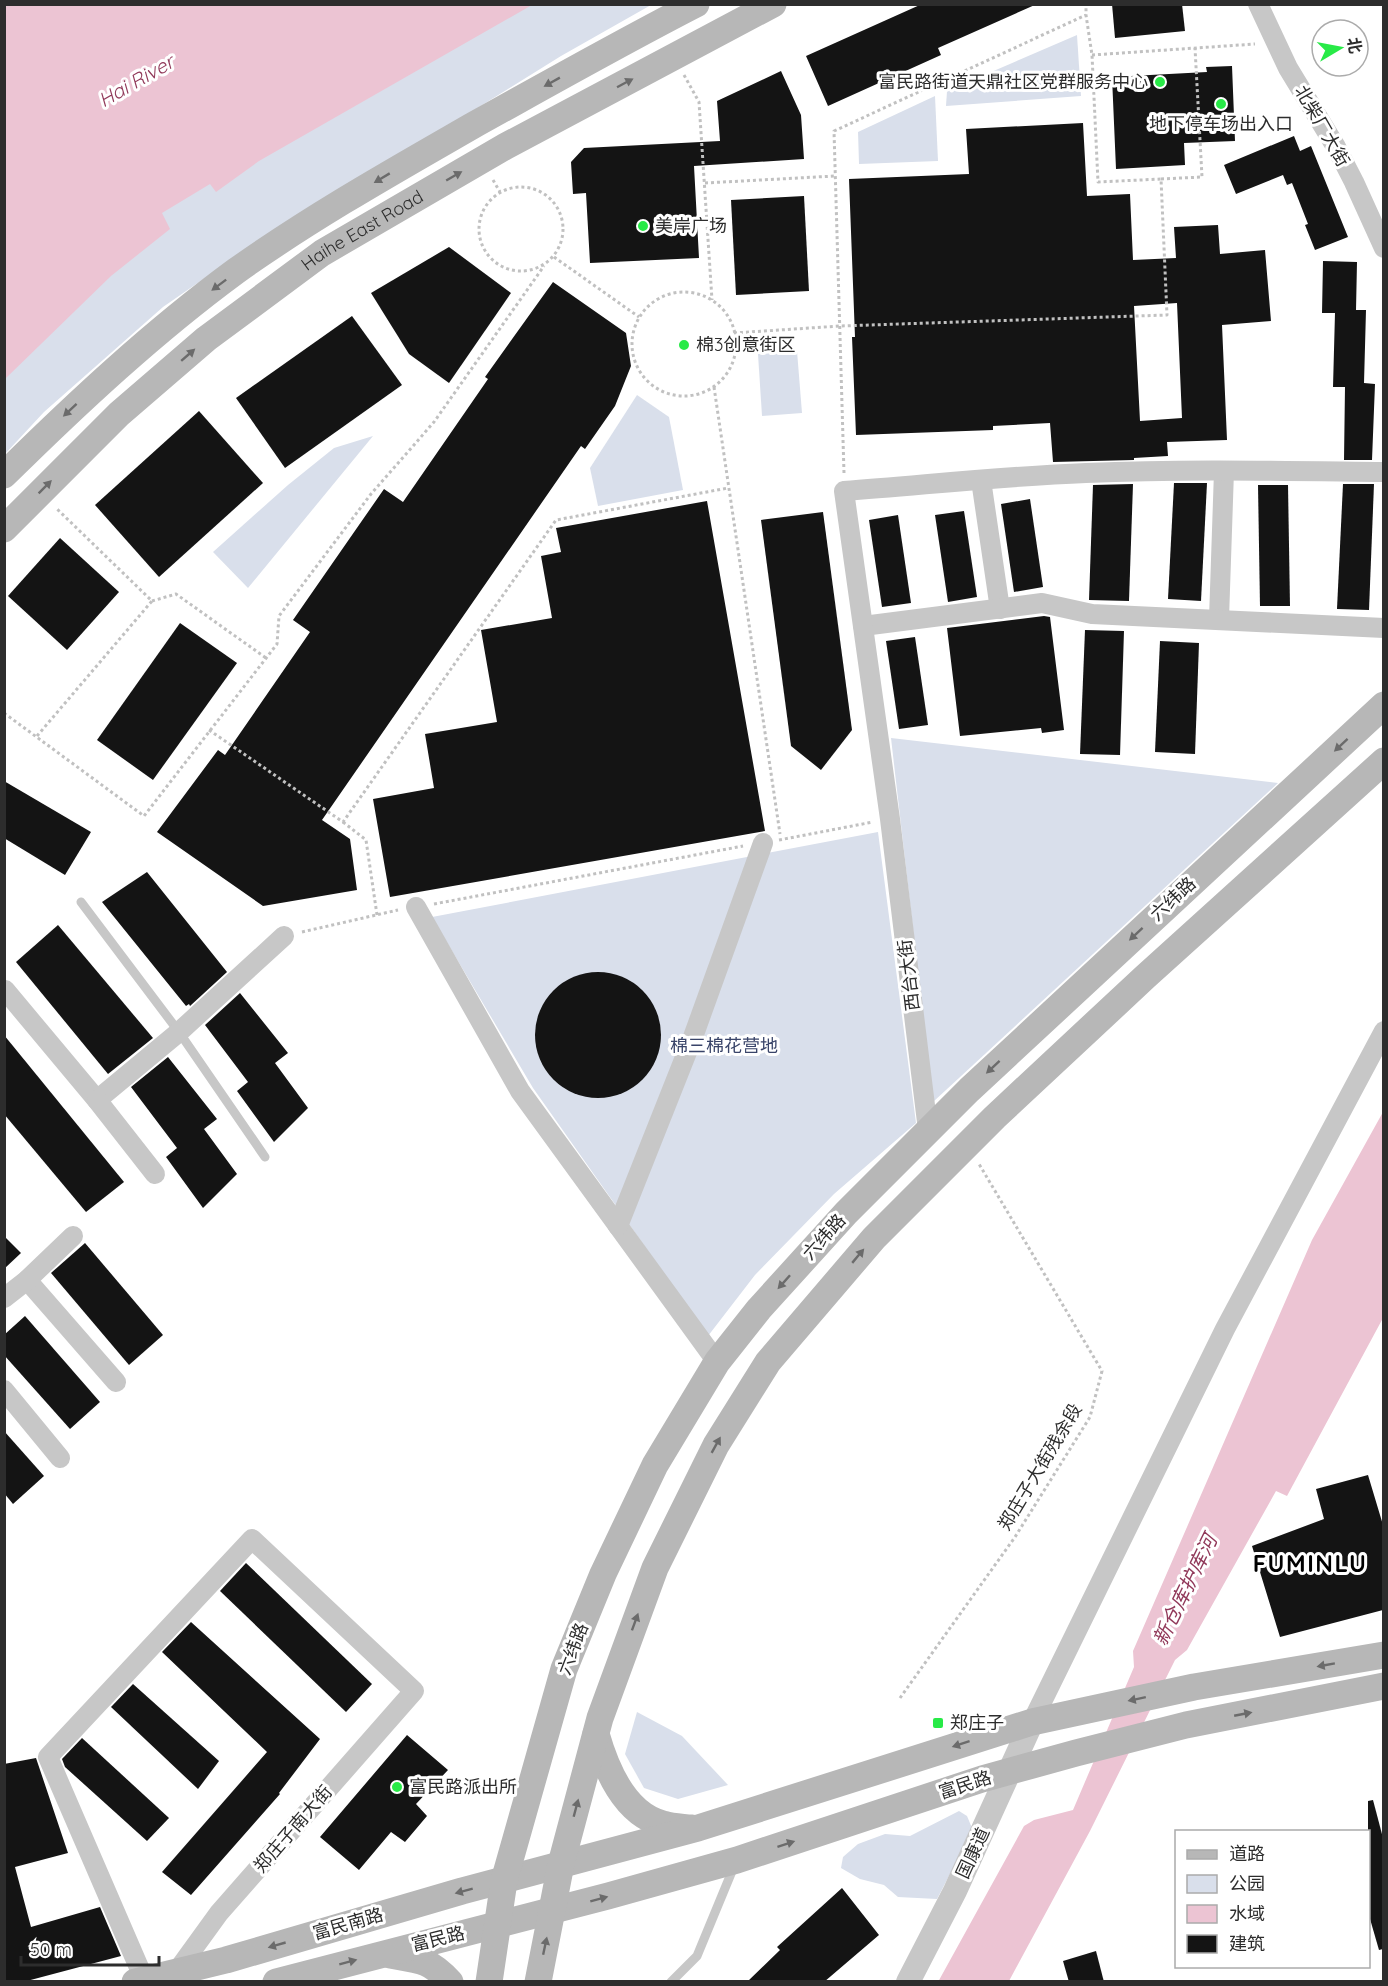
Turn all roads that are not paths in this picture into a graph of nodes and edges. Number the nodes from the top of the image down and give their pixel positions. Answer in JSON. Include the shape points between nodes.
{"nodes":[{"id":1,"x":696,"y":4,"type":"edge"},
{"id":2,"x":773,"y":4,"type":"edge"},
{"id":3,"x":1258,"y":4,"type":"edge"},
{"id":4,"x":1383,"y":248,"type":"edge"},
{"id":5,"x":1224,"y":471,"type":"junction"},
{"id":6,"x":1383,"y":472,"type":"edge"},
{"id":7,"x":4,"y":475,"type":"edge"},
{"id":8,"x":981,"y":480,"type":"junction"},
{"id":9,"x":4,"y":529,"type":"edge"},
{"id":10,"x":1000,"y":609,"type":"junction"},
{"id":11,"x":1219,"y":619,"type":"junction"},
{"id":12,"x":863,"y":626,"type":"junction"},
{"id":13,"x":1383,"y":628,"type":"edge"},
{"id":14,"x":1383,"y":705,"type":"edge"},
{"id":15,"x":1383,"y":761,"type":"edge"},
{"id":16,"x":772,"y":841,"type":"road end"},
{"id":17,"x":81,"y":902,"type":"dead end"},
{"id":18,"x":416,"y":907,"type":"road end"},
{"id":19,"x":284,"y":936,"type":"road end"},
{"id":20,"x":5,"y":990,"type":"edge"},
{"id":21,"x":1383,"y":1031,"type":"edge"},
{"id":22,"x":180,"y":1032,"type":"junction"},
{"id":23,"x":97,"y":1100,"type":"junction"},
{"id":24,"x":928,"y":1130,"type":"junction"},
{"id":25,"x":265,"y":1157,"type":"dead end"},
{"id":26,"x":155,"y":1174,"type":"dead end"},
{"id":27,"x":618,"y":1226,"type":"junction"},
{"id":28,"x":73,"y":1236,"type":"dead end"},
{"id":29,"x":27,"y":1280,"type":"junction"},
{"id":30,"x":4,"y":1298,"type":"edge"},
{"id":31,"x":717,"y":1362,"type":"junction"},
{"id":32,"x":116,"y":1382,"type":"dead end"},
{"id":33,"x":4,"y":1390,"type":"edge"},
{"id":34,"x":60,"y":1458,"type":"dead end"},
{"id":35,"x":1383,"y":1655,"type":"edge"},
{"id":36,"x":1383,"y":1686,"type":"edge"},
{"id":37,"x":1032,"y":1722,"type":"junction"},
{"id":38,"x":596,"y":1734,"type":"junction"},
{"id":39,"x":1009,"y":1771,"type":"junction"},
{"id":40,"x":698,"y":1828,"type":"junction"},
{"id":41,"x":737,"y":1860,"type":"junction"},
{"id":42,"x":561,"y":1864,"type":"junction"},
{"id":43,"x":504,"y":1881,"type":"junction"},
{"id":44,"x":553,"y":1911,"type":"junction"},
{"id":45,"x":497,"y":1925,"type":"junction"},
{"id":46,"x":380,"y":1954,"type":"junction"},
{"id":47,"x":177,"y":1971,"type":"junction"},
{"id":48,"x":140,"y":1980,"type":"edge"},
{"id":49,"x":276,"y":1982,"type":"edge"},
{"id":50,"x":450,"y":1982,"type":"edge"},
{"id":51,"x":489,"y":1982,"type":"edge"},
{"id":52,"x":538,"y":1982,"type":"edge"},
{"id":53,"x":671,"y":1982,"type":"edge"},
{"id":54,"x":909,"y":1982,"type":"edge"}],
"edges":[{"from":1,"to":7,"type":"main road","name":"Haihe East Road","one_way":true,"via":[[394,170],[310,221],[170,322]]},
{"from":9,"to":2,"type":"main road","name":"Haihe East Road","one_way":true,"via":[[119,414],[206,339],[322,253],[506,146]]},
{"from":3,"to":4,"type":"street","name":"北柴厂大街","via":[[1275,43],[1340,155]]},
{"from":5,"to":6,"type":"street"},
{"from":5,"to":8,"type":"street","via":[[1160,470]]},
{"from":5,"to":11,"type":"street"},
{"from":8,"to":10,"type":"street"},
{"from":8,"to":12,"type":"street","name":"西台大街","via":[[844,492]]},
{"from":10,"to":11,"type":"street","via":[[1042,603],[1092,614]]},
{"from":10,"to":12,"type":"street"},
{"from":11,"to":13,"type":"street"},
{"from":12,"to":24,"type":"street","name":"西台大街"},
{"from":14,"to":24,"type":"main road","name":"六纬路","one_way":true},
{"from":38,"to":15,"type":"main road","name":"六纬路","one_way":true,"via":[[655,1568],[716,1445],[768,1362],[874,1238],[967,1144]]},
{"from":16,"to":27,"type":"street"},
{"from":17,"to":22,"type":"lane"},
{"from":18,"to":27,"type":"street","via":[[520,1091]]},
{"from":19,"to":22,"type":"street"},
{"from":20,"to":23,"type":"street"},
{"from":21,"to":37,"type":"street","via":[[1225,1329]]},
{"from":22,"to":23,"type":"street"},
{"from":22,"to":25,"type":"lane"},
{"from":23,"to":26,"type":"street"},
{"from":24,"to":31,"type":"main road","name":"六纬路","one_way":true,"via":[[846,1213]]},
{"from":27,"to":31,"type":"street"},
{"from":28,"to":29,"type":"street"},
{"from":29,"to":30,"type":"street"},
{"from":29,"to":32,"type":"street"},
{"from":31,"to":43,"type":"main road","name":"六纬路","via":[[655,1465],[603,1574],[564,1669]]},
{"from":33,"to":34,"type":"street"},
{"from":35,"to":37,"type":"main road","one_way":true,"via":[[1194,1687]]},
{"from":39,"to":36,"type":"main road","name":"富民路","one_way":true,"via":[[1186,1725]]},
{"from":37,"to":39,"type":"street","name":"国康道"},
{"from":37,"to":40,"type":"main road","one_way":true},
{"from":38,"to":40,"type":"main road","via":[[612,1778],[640,1813],[662,1824]]},
{"from":42,"to":38,"type":"main road","name":"六纬路","one_way":true},
{"from":41,"to":39,"type":"main road","name":"富民路","one_way":true},
{"from":39,"to":54,"type":"street","name":"国康道"},
{"from":40,"to":42,"type":"main road"},
{"from":44,"to":41,"type":"main road","name":"富民路","one_way":true},
{"from":41,"to":53,"type":"lane","via":[[697,1956]]},
{"from":42,"to":43,"type":"main road","name":"富民南路"},
{"from":42,"to":44,"type":"main road","name":"六纬路"},
{"from":43,"to":45,"type":"main road","name":"六纬路"},
{"from":43,"to":47,"type":"main road","name":"富民南路","one_way":true},
{"from":44,"to":45,"type":"main road","name":"富民路"},
{"from":52,"to":44,"type":"main road","one_way":true},
{"from":45,"to":46,"type":"main road","name":"富民路"},
{"from":45,"to":51,"type":"main road"},
{"from":49,"to":46,"type":"main road","name":"富民南路","one_way":true},
{"from":46,"to":50,"type":"main road","via":[[433,1965]]},
{"from":47,"to":48,"type":"main road","name":"富民南路"},
{"from":47,"to":48,"type":"street","name":"郑庄子南大街","via":[[219,1913],[414,1691],[252,1539],[48,1757]]}]}
